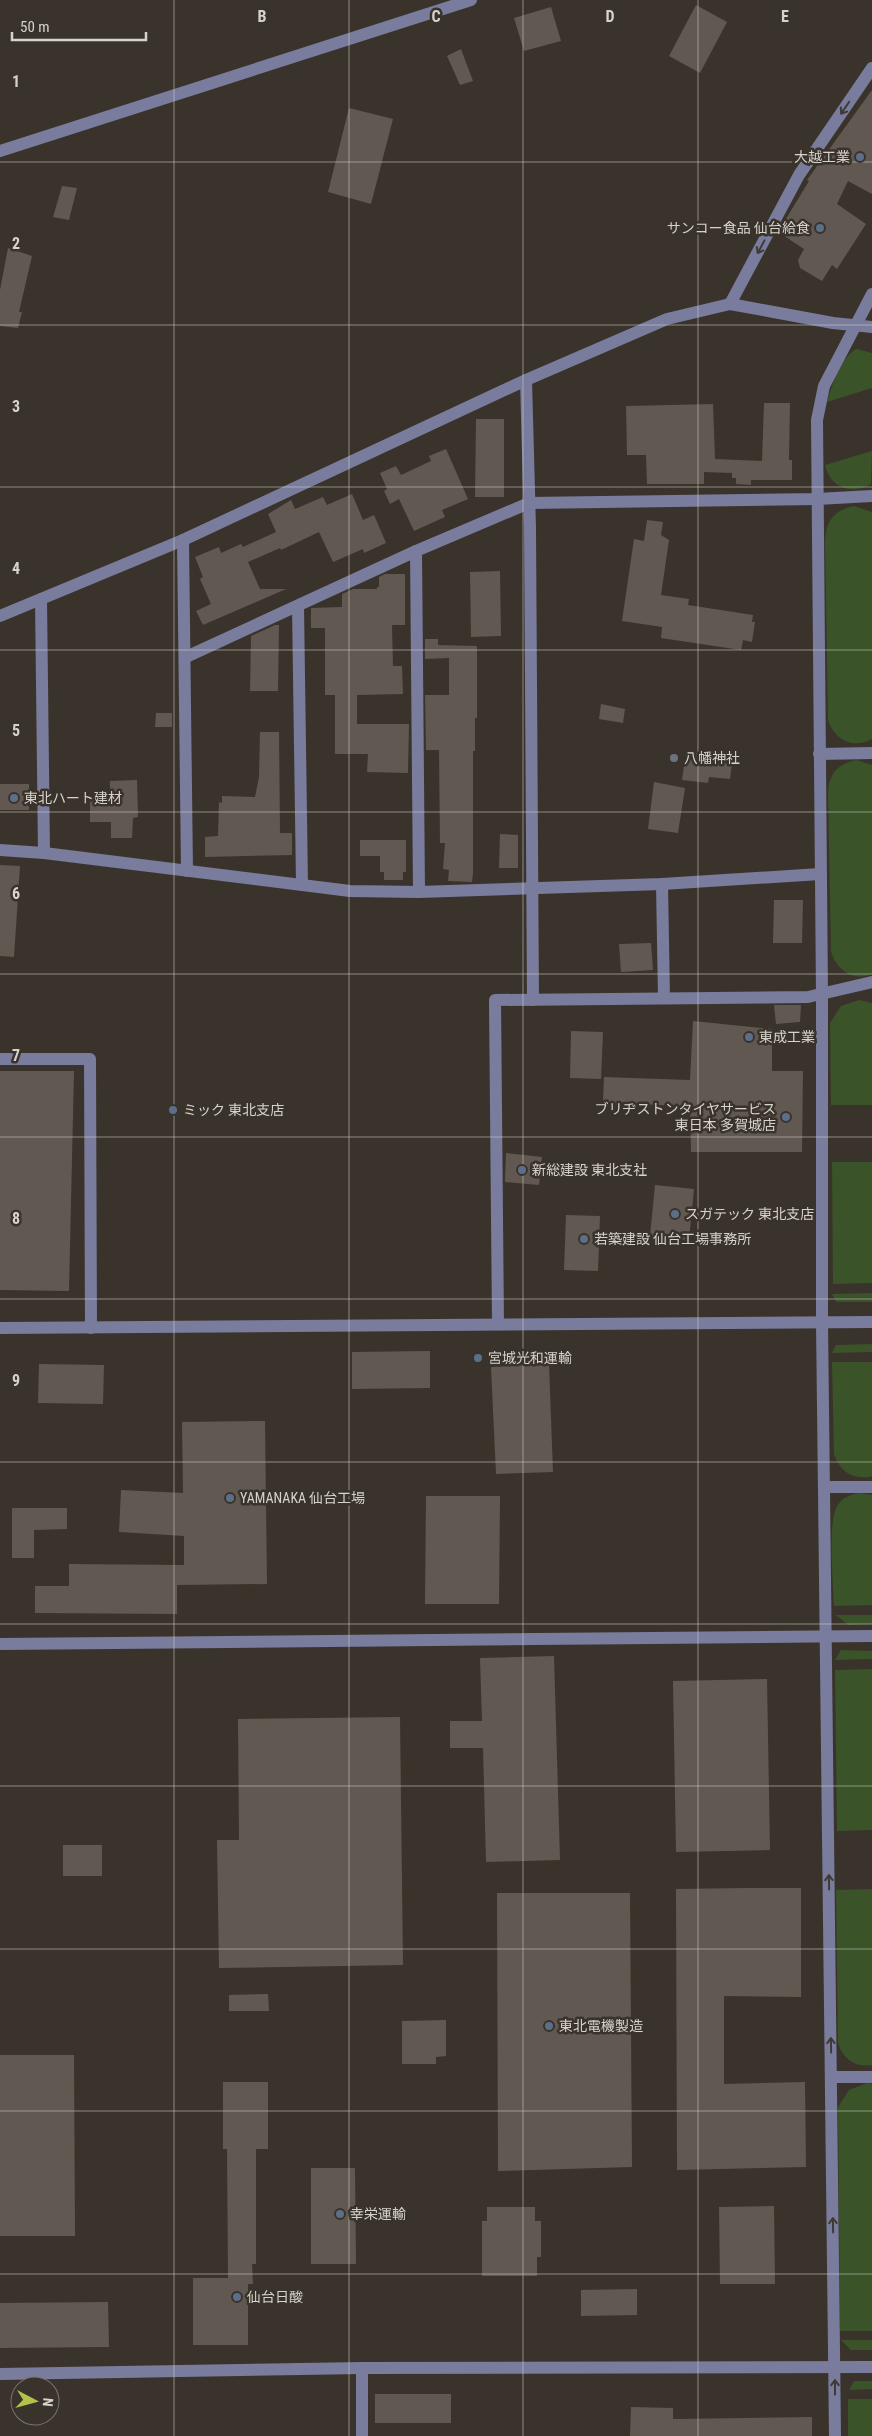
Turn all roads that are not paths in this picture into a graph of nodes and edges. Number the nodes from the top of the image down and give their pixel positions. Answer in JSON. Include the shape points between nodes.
{"nodes":[{"id":1,"x":471,"y":0,"type":"edge"},
{"id":2,"x":872,"y":68,"type":"edge"},
{"id":3,"x":0,"y":151,"type":"edge"},
{"id":4,"x":872,"y":294,"type":"edge"},
{"id":5,"x":730,"y":304,"type":"junction"},
{"id":6,"x":854,"y":325,"type":"junction"},
{"id":7,"x":872,"y":327,"type":"edge"},
{"id":8,"x":526,"y":380,"type":"junction"},
{"id":9,"x":872,"y":496,"type":"edge"},
{"id":10,"x":817,"y":499,"type":"junction"},
{"id":11,"x":530,"y":502,"type":"junction"},
{"id":12,"x":183,"y":540,"type":"junction"},
{"id":13,"x":416,"y":551,"type":"junction"},
{"id":14,"x":41,"y":599,"type":"junction"},
{"id":15,"x":298,"y":606,"type":"junction"},
{"id":16,"x":0,"y":616,"type":"edge"},
{"id":17,"x":186,"y":657,"type":"junction"},
{"id":18,"x":872,"y":753,"type":"edge"},
{"id":19,"x":819,"y":754,"type":"junction"},
{"id":20,"x":0,"y":850,"type":"edge"},
{"id":21,"x":44,"y":853,"type":"junction"},
{"id":22,"x":187,"y":871,"type":"junction"},
{"id":23,"x":820,"y":874,"type":"junction"},
{"id":24,"x":662,"y":884,"type":"junction"},
{"id":25,"x":302,"y":885,"type":"junction"},
{"id":26,"x":532,"y":889,"type":"junction"},
{"id":27,"x":419,"y":892,"type":"junction"},
{"id":28,"x":872,"y":982,"type":"edge"},
{"id":29,"x":822,"y":995,"type":"junction"},
{"id":30,"x":664,"y":998,"type":"junction"},
{"id":31,"x":533,"y":1000,"type":"junction"},
{"id":32,"x":0,"y":1059,"type":"edge"},
{"id":33,"x":822,"y":1322,"type":"junction"},
{"id":34,"x":872,"y":1322,"type":"edge"},
{"id":35,"x":498,"y":1324,"type":"junction"},
{"id":36,"x":0,"y":1328,"type":"edge"},
{"id":37,"x":91,"y":1328,"type":"junction"},
{"id":38,"x":872,"y":1486,"type":"edge"},
{"id":39,"x":824,"y":1487,"type":"junction"},
{"id":40,"x":826,"y":1636,"type":"junction"},
{"id":41,"x":872,"y":1636,"type":"edge"},
{"id":42,"x":0,"y":1644,"type":"edge"},
{"id":43,"x":831,"y":2077,"type":"junction"},
{"id":44,"x":872,"y":2077,"type":"edge"},
{"id":45,"x":835,"y":2367,"type":"junction"},
{"id":46,"x":872,"y":2367,"type":"edge"},
{"id":47,"x":362,"y":2368,"type":"junction"},
{"id":48,"x":0,"y":2374,"type":"edge"},
{"id":49,"x":362,"y":2436,"type":"edge"},
{"id":50,"x":835,"y":2436,"type":"edge"}],
"edges":[{"from":1,"to":3,"type":"street"},
{"from":2,"to":5,"type":"street","one_way":true,"via":[[799,175]]},
{"from":4,"to":6,"type":"street"},
{"from":5,"to":6,"type":"street"},
{"from":5,"to":8,"type":"street","via":[[667,319]]},
{"from":6,"to":7,"type":"street"},
{"from":6,"to":10,"type":"street","via":[[824,386],[816,420]]},
{"from":8,"to":11,"type":"street"},
{"from":8,"to":12,"type":"street"},
{"from":9,"to":10,"type":"street"},
{"from":10,"to":11,"type":"street"},
{"from":10,"to":19,"type":"street"},
{"from":11,"to":13,"type":"street"},
{"from":11,"to":26,"type":"street"},
{"from":12,"to":14,"type":"street"},
{"from":12,"to":17,"type":"street"},
{"from":13,"to":15,"type":"street"},
{"from":13,"to":27,"type":"street"},
{"from":14,"to":16,"type":"street"},
{"from":14,"to":21,"type":"street"},
{"from":15,"to":17,"type":"street"},
{"from":15,"to":25,"type":"street"},
{"from":17,"to":22,"type":"street"},
{"from":18,"to":19,"type":"street"},
{"from":19,"to":23,"type":"street"},
{"from":20,"to":21,"type":"street"},
{"from":21,"to":22,"type":"street"},
{"from":22,"to":25,"type":"street"},
{"from":23,"to":24,"type":"street"},
{"from":23,"to":29,"type":"street"},
{"from":24,"to":26,"type":"street"},
{"from":24,"to":30,"type":"street"},
{"from":25,"to":27,"type":"street","via":[[350,891]]},
{"from":26,"to":27,"type":"street"},
{"from":26,"to":31,"type":"street"},
{"from":28,"to":29,"type":"street"},
{"from":29,"to":30,"type":"street"},
{"from":29,"to":33,"type":"street"},
{"from":30,"to":31,"type":"street"},
{"from":31,"to":35,"type":"street","via":[[495,1000]]},
{"from":32,"to":37,"type":"street","via":[[90,1059]]},
{"from":33,"to":34,"type":"street"},
{"from":33,"to":35,"type":"street"},
{"from":33,"to":39,"type":"street"},
{"from":35,"to":37,"type":"street"},
{"from":36,"to":37,"type":"street"},
{"from":38,"to":39,"type":"street"},
{"from":39,"to":40,"type":"street"},
{"from":40,"to":41,"type":"street"},
{"from":40,"to":42,"type":"street"},
{"from":43,"to":40,"type":"street","one_way":true},
{"from":43,"to":44,"type":"street"},
{"from":45,"to":43,"type":"street","one_way":true},
{"from":45,"to":46,"type":"street"},
{"from":45,"to":47,"type":"street"},
{"from":50,"to":45,"type":"street","one_way":true},
{"from":47,"to":48,"type":"street"},
{"from":47,"to":49,"type":"street"}]}
